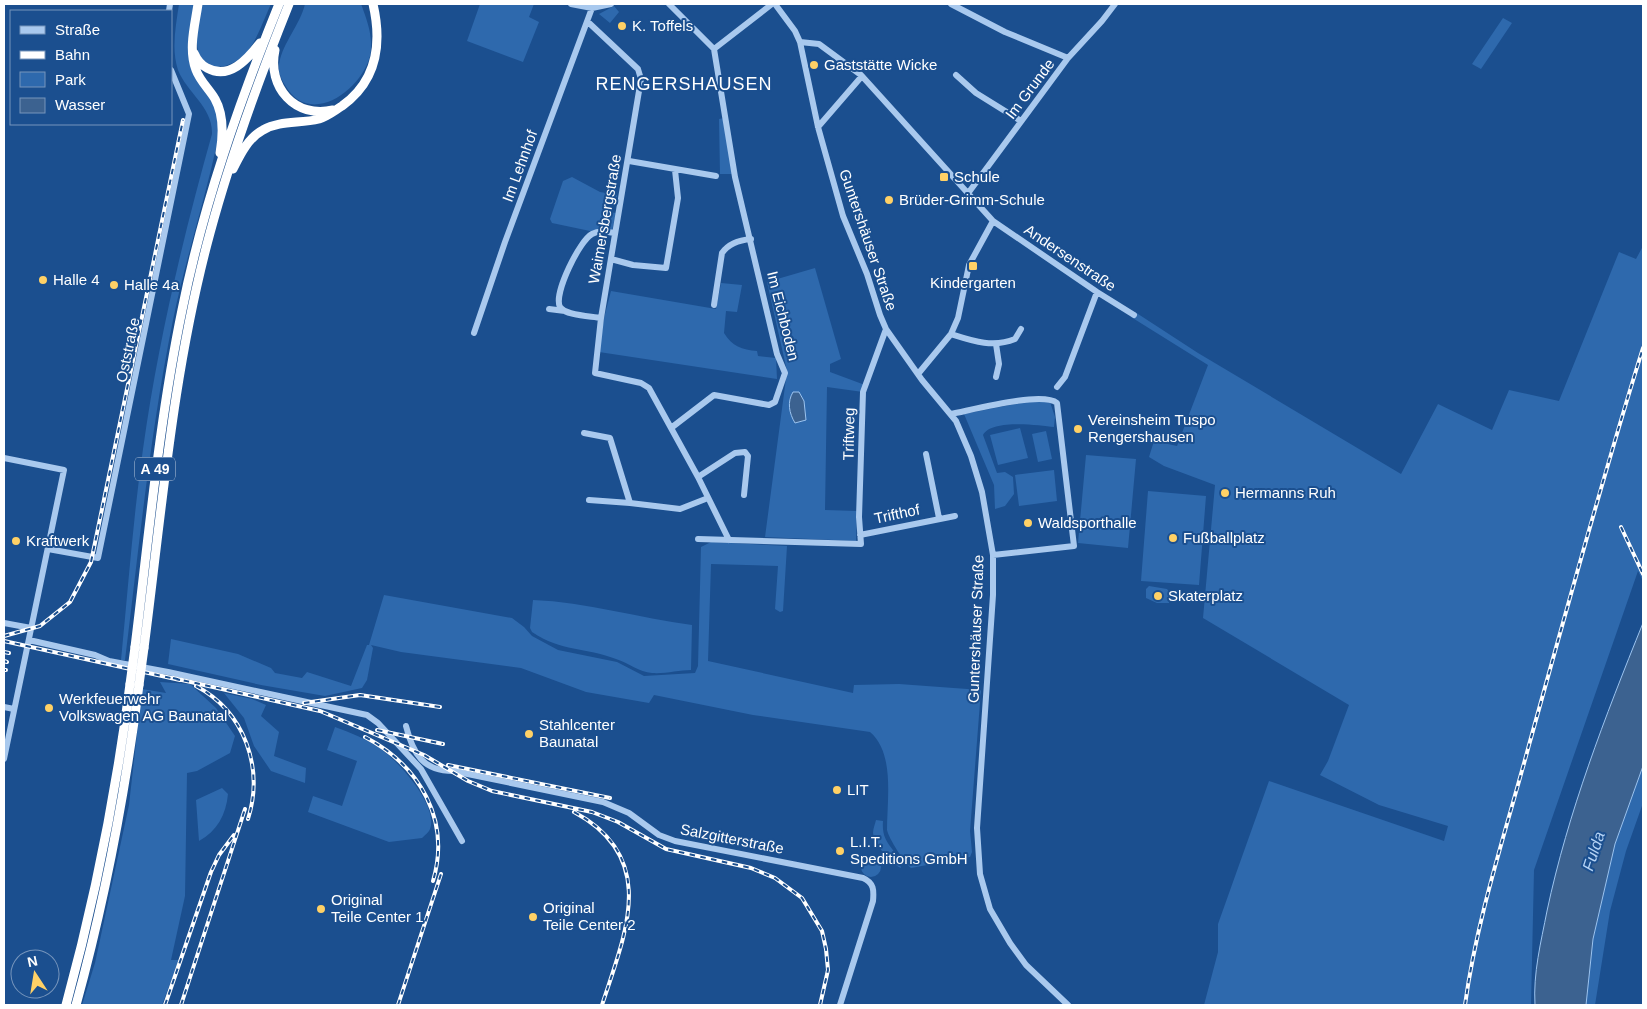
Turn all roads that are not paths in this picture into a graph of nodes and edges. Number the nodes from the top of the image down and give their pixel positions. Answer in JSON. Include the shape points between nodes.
{"nodes":[{"id":1,"x":198,"y":4,"type":"edge"},
{"id":2,"x":279,"y":4,"type":"edge"},
{"id":3,"x":289,"y":4,"type":"edge"},
{"id":4,"x":371,"y":4,"type":"edge"},
{"id":5,"x":571,"y":4,"type":"edge"},
{"id":6,"x":611,"y":4,"type":"edge"},
{"id":7,"x":669,"y":4,"type":"edge"},
{"id":8,"x":773,"y":4,"type":"edge"},
{"id":9,"x":951,"y":4,"type":"edge"},
{"id":10,"x":1114,"y":4,"type":"edge"},
{"id":11,"x":592,"y":8,"type":"junction"},
{"id":12,"x":284,"y":18,"type":"junction"},
{"id":13,"x":588,"y":22,"type":"junction"},
{"id":14,"x":267,"y":33,"type":"junction"},
{"id":15,"x":800,"y":42,"type":"junction"},
{"id":16,"x":193,"y":49,"type":"junction"},
{"id":17,"x":714,"y":49,"type":"junction"},
{"id":18,"x":1068,"y":58,"type":"junction"},
{"id":19,"x":172,"y":72,"type":"edge"},
{"id":20,"x":956,"y":75,"type":"dead end"},
{"id":21,"x":862,"y":76,"type":"junction"},
{"id":22,"x":340,"y":107,"type":"junction"},
{"id":23,"x":1021,"y":121,"type":"junction"},
{"id":24,"x":818,"y":127,"type":"junction"},
{"id":25,"x":629,"y":161,"type":"junction"},
{"id":26,"x":675,"y":170,"type":"junction"},
{"id":27,"x":716,"y":176,"type":"dead end"},
{"id":28,"x":215,"y":183,"type":"junction"},
{"id":29,"x":222,"y":192,"type":"junction"},
{"id":30,"x":969,"y":192,"type":"junction"},
{"id":31,"x":993,"y":221,"type":"junction"},
{"id":32,"x":616,"y":233,"type":"junction"},
{"id":33,"x":751,"y":239,"type":"junction"},
{"id":34,"x":611,"y":259,"type":"junction"},
{"id":35,"x":1097,"y":292,"type":"junction"},
{"id":36,"x":714,"y":305,"type":"dead end"},
{"id":37,"x":549,"y":309,"type":"dead end"},
{"id":38,"x":565,"y":312,"type":"junction"},
{"id":39,"x":1134,"y":315,"type":"dead end"},
{"id":40,"x":601,"y":318,"type":"junction"},
{"id":41,"x":886,"y":329,"type":"junction"},
{"id":42,"x":1021,"y":329,"type":"dead end"},
{"id":43,"x":474,"y":333,"type":"dead end"},
{"id":44,"x":951,"y":334,"type":"junction"},
{"id":45,"x":996,"y":344,"type":"junction"},
{"id":46,"x":918,"y":374,"type":"junction"},
{"id":47,"x":996,"y":376,"type":"dead end"},
{"id":48,"x":1057,"y":387,"type":"dead end"},
{"id":49,"x":951,"y":414,"type":"junction"},
{"id":50,"x":671,"y":428,"type":"junction"},
{"id":51,"x":584,"y":433,"type":"dead end"},
{"id":52,"x":926,"y":454,"type":"dead end"},
{"id":53,"x":4,"y":458,"type":"edge"},
{"id":54,"x":698,"y":477,"type":"junction"},
{"id":55,"x":744,"y":495,"type":"dead end"},
{"id":56,"x":708,"y":498,"type":"junction"},
{"id":57,"x":589,"y":500,"type":"dead end"},
{"id":58,"x":630,"y":503,"type":"junction"},
{"id":59,"x":955,"y":516,"type":"dead end"},
{"id":60,"x":939,"y":518,"type":"junction"},
{"id":61,"x":860,"y":535,"type":"junction"},
{"id":62,"x":698,"y":539,"type":"dead end"},
{"id":63,"x":729,"y":540,"type":"junction"},
{"id":64,"x":48,"y":549,"type":"junction"},
{"id":65,"x":993,"y":555,"type":"junction"},
{"id":66,"x":4,"y":623,"type":"edge"},
{"id":67,"x":32,"y":628,"type":"junction"},
{"id":68,"x":29,"y":640,"type":"junction"},
{"id":69,"x":139,"y":647,"type":"junction"},
{"id":70,"x":135,"y":685,"type":"junction"},
{"id":71,"x":4,"y":707,"type":"edge"},
{"id":72,"x":14,"y":709,"type":"junction"},
{"id":73,"x":406,"y":726,"type":"dead end"},
{"id":74,"x":4,"y":759,"type":"edge"},
{"id":75,"x":462,"y":841,"type":"dead end"},
{"id":76,"x":66,"y":1005,"type":"edge"},
{"id":77,"x":76,"y":1005,"type":"edge"},
{"id":78,"x":840,"y":1005,"type":"edge"},
{"id":79,"x":1068,"y":1005,"type":"edge"}],
"edges":[{"from":1,"to":16,"type":"highway"},
{"from":2,"to":14,"type":"highway","number":"A 49"},
{"from":3,"to":12,"type":"highway","number":"A 49"},
{"from":4,"to":22,"type":"highway","via":[[378,38],[372,70],[359,91]]},
{"from":5,"to":11,"type":"street"},
{"from":6,"to":11,"type":"street"},
{"from":7,"to":17,"type":"street"},
{"from":8,"to":15,"type":"street","name":"Guntershäuser Straße"},
{"from":8,"to":17,"type":"street"},
{"from":9,"to":18,"type":"street","via":[[1005,32]]},
{"from":10,"to":18,"type":"street","name":"Im Grunde"},
{"from":11,"to":13,"type":"street","name":"Im Lehnhof"},
{"from":12,"to":22,"type":"highway","via":[[273,62],[275,78],[282,93],[293,104],[308,110],[324,112]]},
{"from":12,"to":29,"type":"highway","number":"A 49"},
{"from":13,"to":25,"type":"street","name":"Waimersbergstraße","via":[[638,69],[641,79]]},
{"from":13,"to":43,"type":"street","name":"Im Lehnhof"},
{"from":14,"to":16,"type":"highway","via":[[244,61],[228,71],[205,67]]},
{"from":14,"to":28,"type":"highway","number":"A 49"},
{"from":15,"to":21,"type":"street","name":"Andersenstraße","via":[[819,44]]},
{"from":15,"to":24,"type":"street","name":"Guntershäuser Straße"},
{"from":16,"to":28,"type":"highway","via":[[196,71],[216,100],[220,112],[221,148]]},
{"from":17,"to":33,"type":"street","name":"Im Eichboden","via":[[735,177]]},
{"from":18,"to":23,"type":"street","name":"Im Grunde"},
{"from":19,"to":64,"type":"street","name":"Oststraße","via":[[189,114],[98,558]]},
{"from":20,"to":23,"type":"street","via":[[976,94]]},
{"from":21,"to":24,"type":"street"},
{"from":21,"to":30,"type":"street","name":"Andersenstraße"},
{"from":22,"to":29,"type":"highway","via":[[318,119],[280,124],[258,133],[243,151]]},
{"from":23,"to":30,"type":"street","name":"Im Grunde"},
{"from":24,"to":41,"type":"street","name":"Guntershäuser Straße","via":[[844,216]]},
{"from":25,"to":26,"type":"street"},
{"from":25,"to":32,"type":"street","name":"Waimersbergstraße"},
{"from":26,"to":27,"type":"street"},
{"from":26,"to":34,"type":"street","via":[[678,198],[666,268]]},
{"from":28,"to":69,"type":"highway","number":"A 49","via":[[184,301],[166,393],[148,525]]},
{"from":29,"to":69,"type":"highway","number":"A 49","via":[[201,271],[176,393]]},
{"from":30,"to":31,"type":"street","name":"Andersenstraße"},
{"from":31,"to":35,"type":"street","name":"Andersenstraße"},
{"from":31,"to":44,"type":"street","via":[[969,265],[958,318]]},
{"from":32,"to":34,"type":"street","name":"Waimersbergstraße"},
{"from":32,"to":38,"type":"street","via":[[600,231],[584,240],[564,277],[559,300]]},
{"from":33,"to":36,"type":"street","via":[[727,246],[722,253]]},
{"from":33,"to":50,"type":"street","name":"Im Eichboden","via":[[784,373],[775,402],[769,405],[714,395]]},
{"from":34,"to":40,"type":"street","name":"Waimersbergstraße"},
{"from":35,"to":39,"type":"street","name":"Andersenstraße"},
{"from":35,"to":48,"type":"street","via":[[1065,377]]},
{"from":37,"to":38,"type":"street"},
{"from":38,"to":40,"type":"street"},
{"from":40,"to":50,"type":"street","name":"Waimersbergstraße","via":[[596,373],[641,383],[649,388]]},
{"from":41,"to":46,"type":"street","name":"Guntershäuser Straße"},
{"from":41,"to":61,"type":"street","name":"Triftweg","via":[[863,392]]},
{"from":42,"to":45,"type":"street","via":[[1016,339]]},
{"from":44,"to":45,"type":"street"},
{"from":44,"to":46,"type":"street"},
{"from":45,"to":47,"type":"street","via":[[999,364]]},
{"from":46,"to":49,"type":"street","name":"Guntershäuser Straße"},
{"from":49,"to":65,"type":"street","name":"Guntershäuser Straße","via":[[971,456],[982,492]]},
{"from":49,"to":65,"type":"street","via":[[1033,398],[1057,403],[1074,546]]},
{"from":50,"to":54,"type":"street"},
{"from":51,"to":58,"type":"street","via":[[610,438]]},
{"from":52,"to":60,"type":"street","name":"Trifthof"},
{"from":53,"to":64,"type":"street","via":[[64,470]]},
{"from":54,"to":55,"type":"street","via":[[735,454],[745,452],[748,456]]},
{"from":54,"to":56,"type":"street"},
{"from":56,"to":58,"type":"street","via":[[680,509]]},
{"from":56,"to":63,"type":"street"},
{"from":57,"to":58,"type":"street"},
{"from":59,"to":60,"type":"street","name":"Trifthof"},
{"from":60,"to":61,"type":"street","name":"Trifthof"},
{"from":61,"to":63,"type":"street","name":"Triftweg","via":[[861,544]]},
{"from":62,"to":63,"type":"street"},
{"from":64,"to":67,"type":"street"},
{"from":65,"to":79,"type":"street","name":"Guntershäuser Straße","via":[[977,828],[980,874],[990,909],[1010,944],[1026,965]]},
{"from":66,"to":67,"type":"street"},
{"from":67,"to":68,"type":"street"},
{"from":68,"to":72,"type":"street"},
{"from":68,"to":75,"type":"street","via":[[109,661],[367,716],[378,723],[424,773]]},
{"from":69,"to":70,"type":"highway","number":"A 49","bridge":true},
{"from":70,"to":76,"type":"highway","number":"A 49","via":[[102,862]]},
{"from":70,"to":77,"type":"highway","number":"A 49","via":[[124,796],[112,863]]},
{"from":71,"to":72,"type":"street"},
{"from":72,"to":74,"type":"street"},
{"from":73,"to":78,"type":"street","name":"Salzgitterstraße","via":[[413,749],[436,770],[603,802],[629,813],[659,835],[675,841],[869,881],[873,886],[873,901]]}]}
